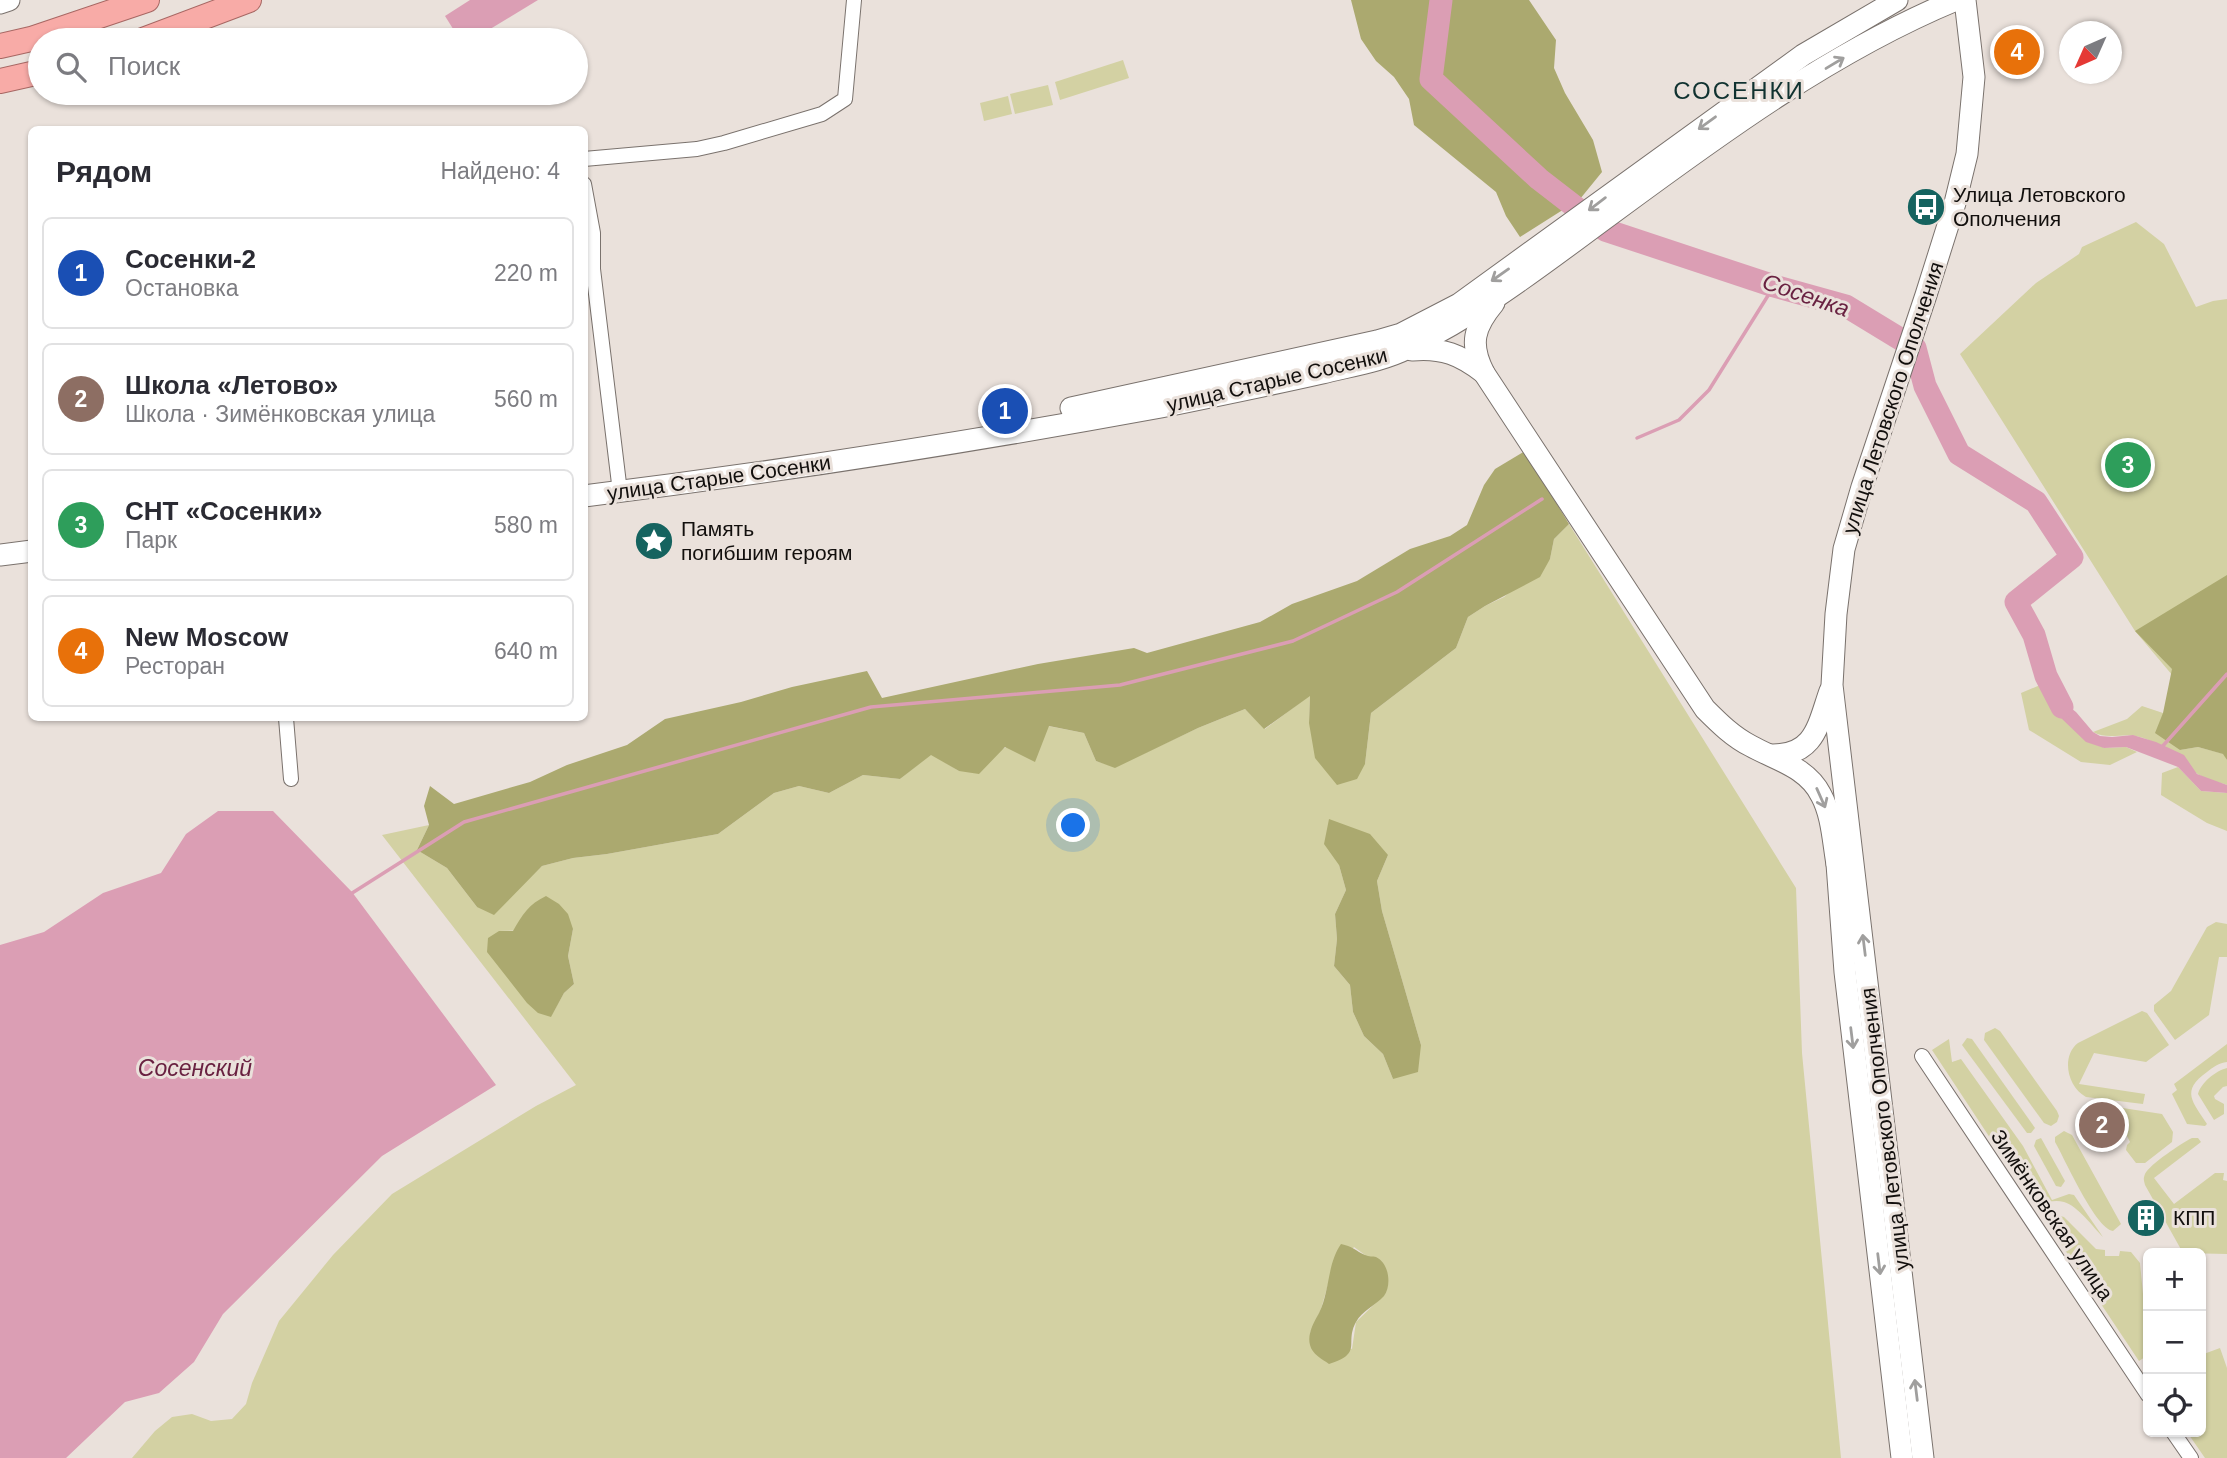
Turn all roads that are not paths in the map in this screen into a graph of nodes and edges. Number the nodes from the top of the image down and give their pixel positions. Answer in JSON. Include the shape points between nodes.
{"nodes":[{"id":1,"x":9,"y":0,"type":"edge"},
{"id":2,"x":147,"y":0,"type":"edge"},
{"id":3,"x":249,"y":0,"type":"edge"},
{"id":4,"x":854,"y":0,"type":"edge"},
{"id":5,"x":1897,"y":0,"type":"edge"},
{"id":6,"x":1956,"y":0,"type":"edge"},
{"id":7,"x":1965,"y":0,"type":"edge"},
{"id":8,"x":0,"y":3,"type":"edge"},
{"id":9,"x":64,"y":28,"type":"edge"},
{"id":10,"x":176,"y":28,"type":"edge"},
{"id":11,"x":28,"y":40,"type":"edge"},
{"id":12,"x":0,"y":46,"type":"edge"},
{"id":13,"x":28,"y":75,"type":"edge"},
{"id":14,"x":0,"y":81,"type":"edge"},
{"id":15,"x":588,"y":159,"type":"edge"},
{"id":16,"x":1643,"y":180,"type":"junction"},
{"id":17,"x":588,"y":206,"type":"edge"},
{"id":18,"x":1560,"y":241,"type":"junction"},
{"id":19,"x":1500,"y":296,"type":"junction"},
{"id":20,"x":1404,"y":351,"type":"junction"},
{"id":21,"x":1484,"y":373,"type":"junction"},
{"id":22,"x":588,"y":484,"type":"edge"},
{"id":23,"x":619,"y":486,"type":"junction"},
{"id":24,"x":588,"y":495,"type":"edge"},
{"id":25,"x":28,"y":552,"type":"edge"},
{"id":26,"x":0,"y":555,"type":"edge"},
{"id":27,"x":28,"y":563,"type":"edge"},
{"id":28,"x":0,"y":566,"type":"edge"},
{"id":29,"x":1832,"y":685,"type":"junction"},
{"id":30,"x":286,"y":721,"type":"edge"},
{"id":31,"x":1771,"y":755,"type":"junction"},
{"id":32,"x":292,"y":779,"type":"dead end"},
{"id":33,"x":1846,"y":800,"type":"junction"},
{"id":34,"x":1837,"y":864,"type":"junction"},
{"id":35,"x":1922,"y":1056,"type":"dead end"},
{"id":36,"x":2143,"y":1388,"type":"edge"},
{"id":37,"x":2176,"y":1437,"type":"edge"},
{"id":38,"x":1902,"y":1458,"type":"edge"},
{"id":39,"x":1923,"y":1458,"type":"edge"},
{"id":40,"x":2191,"y":1458,"type":"edge"}],
"edges":[{"from":1,"to":8,"type":"main road"},
{"from":2,"to":9,"type":"highway"},
{"from":3,"to":10,"type":"highway"},
{"from":4,"to":15,"type":"street","via":[[845,99],[822,114],[697,149]]},
{"from":5,"to":16,"type":"main road","name":"улица Старые Сосенки","one_way":true,"via":[[1803,55]]},
{"from":16,"to":6,"type":"main road","name":"улица Старые Сосенки","one_way":true,"via":[[1884,33]]},
{"from":7,"to":29,"type":"main road","name":"улица Летовского Ополчения","via":[[1974,78],[1968,154],[1844,549]]},
{"from":11,"to":12,"type":"highway"},
{"from":13,"to":14,"type":"highway"},
{"from":16,"to":18,"type":"main road","name":"улица Старые Сосенки"},
{"from":17,"to":23,"type":"street"},
{"from":18,"to":19,"type":"main road","name":"улица Старые Сосенки"},
{"from":18,"to":23,"type":"main road","name":"улица Старые Сосенки","one_way":true,"via":[[1459,304],[1377,341],[1137,396]]},
{"from":19,"to":20,"type":"main road","name":"улица Старые Сосенки"},
{"from":19,"to":21,"type":"main road","via":[[1475,336],[1476,359]]},
{"from":20,"to":21,"type":"main road","via":[[1444,350]]},
{"from":20,"to":23,"type":"main road","name":"улица Старые Сосенки","via":[[1232,393],[996,437]]},
{"from":21,"to":31,"type":"main road","via":[[1705,709],[1726,730]]},
{"from":22,"to":23,"type":"main road","name":"улица Старые Сосенки"},
{"from":23,"to":24,"type":"main road","name":"улица Старые Сосенки"},
{"from":25,"to":26,"type":"main road"},
{"from":27,"to":28,"type":"main road"},
{"from":29,"to":31,"type":"main road","via":[[1806,746],[1785,756]]},
{"from":29,"to":33,"type":"main road","name":"улица Летовского Ополчения"},
{"from":30,"to":32,"type":"street"},
{"from":31,"to":34,"type":"main road","one_way":true,"via":[[1799,770],[1822,796]]},
{"from":33,"to":34,"type":"main road","name":"улица Летовского Ополчения"},
{"from":39,"to":33,"type":"main road","name":"улица Летовского Ополчения","one_way":true},
{"from":34,"to":38,"type":"main road","name":"улица Летовского Ополчения","one_way":true,"via":[[1844,972]]},
{"from":35,"to":36,"type":"street","name":"Зимёнковская улица"},
{"from":37,"to":40,"type":"street"}]}
